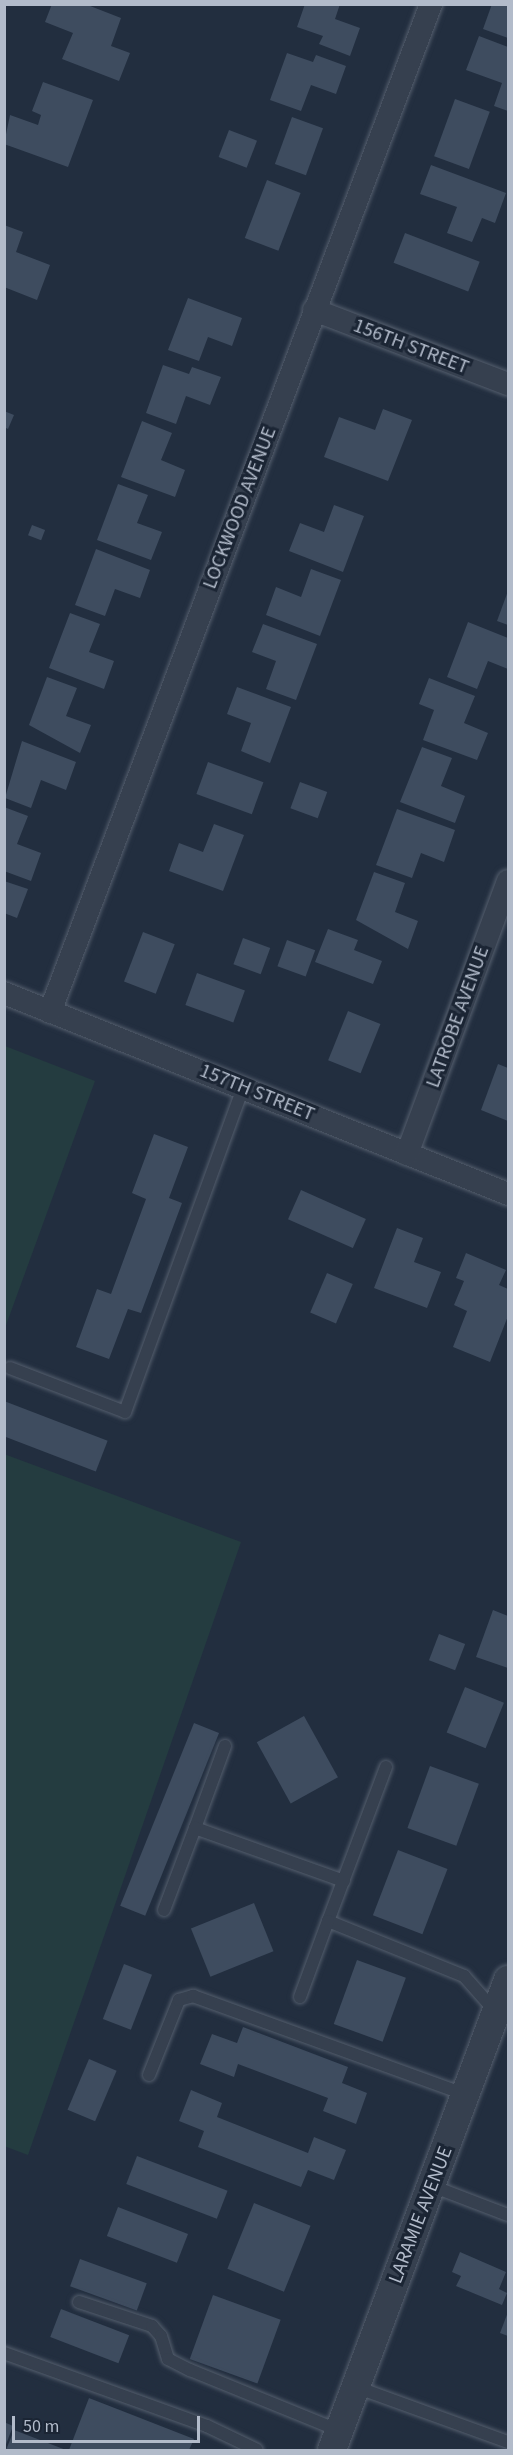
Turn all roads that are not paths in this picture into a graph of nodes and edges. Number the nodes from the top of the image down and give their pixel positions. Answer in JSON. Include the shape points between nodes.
{"nodes":[{"id":1,"x":431,"y":4,"type":"edge"},
{"id":2,"x":314,"y":310,"type":"junction"},
{"id":3,"x":508,"y":384,"type":"edge"},
{"id":4,"x":508,"y":881,"type":"edge"},
{"id":5,"x":4,"y":993,"type":"edge"},
{"id":6,"x":50,"y":1012,"type":"junction"},
{"id":7,"x":243,"y":1087,"type":"junction"},
{"id":8,"x":407,"y":1154,"type":"junction"},
{"id":9,"x":508,"y":1194,"type":"edge"},
{"id":10,"x":10,"y":1368,"type":"dead end"},
{"id":11,"x":225,"y":1746,"type":"dead end"},
{"id":12,"x":386,"y":1767,"type":"dead end"},
{"id":13,"x":195,"y":1828,"type":"junction"},
{"id":14,"x":344,"y":1881,"type":"junction"},
{"id":15,"x":164,"y":1910,"type":"dead end"},
{"id":16,"x":328,"y":1921,"type":"junction"},
{"id":17,"x":508,"y":1980,"type":"edge"},
{"id":18,"x":300,"y":1997,"type":"dead end"},
{"id":19,"x":502,"y":2015,"type":"edge"},
{"id":20,"x":149,"y":2075,"type":"dead end"},
{"id":21,"x":466,"y":2095,"type":"junction"},
{"id":22,"x":432,"y":2186,"type":"junction"},
{"id":23,"x":508,"y":2215,"type":"edge"},
{"id":24,"x":80,"y":2302,"type":"dead end"},
{"id":25,"x":4,"y":2353,"type":"edge"},
{"id":26,"x":356,"y":2387,"type":"junction"},
{"id":27,"x":336,"y":2441,"type":"edge"},
{"id":28,"x":508,"y":2442,"type":"edge"},
{"id":29,"x":237,"y":2446,"type":"edge"},
{"id":30,"x":257,"y":2451,"type":"edge"}],
"edges":[{"from":1,"to":2,"type":"street","name":"LOCKWOOD AVENUE"},
{"from":2,"to":3,"type":"street","name":"156TH STREET"},
{"from":2,"to":6,"type":"street","name":"LOCKWOOD AVENUE"},
{"from":4,"to":8,"type":"street","name":"LATROBE AVENUE"},
{"from":5,"to":6,"type":"street","name":"157TH STREET"},
{"from":6,"to":7,"type":"street","name":"157TH STREET"},
{"from":7,"to":8,"type":"street","name":"157TH STREET"},
{"from":7,"to":10,"type":"lane","via":[[125,1412]]},
{"from":8,"to":9,"type":"street","name":"157TH STREET"},
{"from":11,"to":13,"type":"lane"},
{"from":12,"to":14,"type":"lane"},
{"from":13,"to":14,"type":"lane"},
{"from":13,"to":15,"type":"lane"},
{"from":14,"to":16,"type":"lane"},
{"from":16,"to":18,"type":"lane"},
{"from":16,"to":19,"type":"lane","via":[[464,1976]]},
{"from":17,"to":19,"type":"street","name":"LARAMIE AVENUE"},
{"from":19,"to":21,"type":"street","name":"LARAMIE AVENUE"},
{"from":20,"to":21,"type":"lane","via":[[180,2000],[193,1996]]},
{"from":21,"to":22,"type":"street","name":"LARAMIE AVENUE"},
{"from":22,"to":23,"type":"lane"},
{"from":22,"to":26,"type":"street","name":"LARAMIE AVENUE"},
{"from":24,"to":27,"type":"lane","via":[[152,2326],[168,2359]]},
{"from":25,"to":29,"type":"lane"},
{"from":26,"to":27,"type":"street","name":"LARAMIE AVENUE"},
{"from":26,"to":28,"type":"lane"},
{"from":29,"to":30,"type":"lane"}]}
